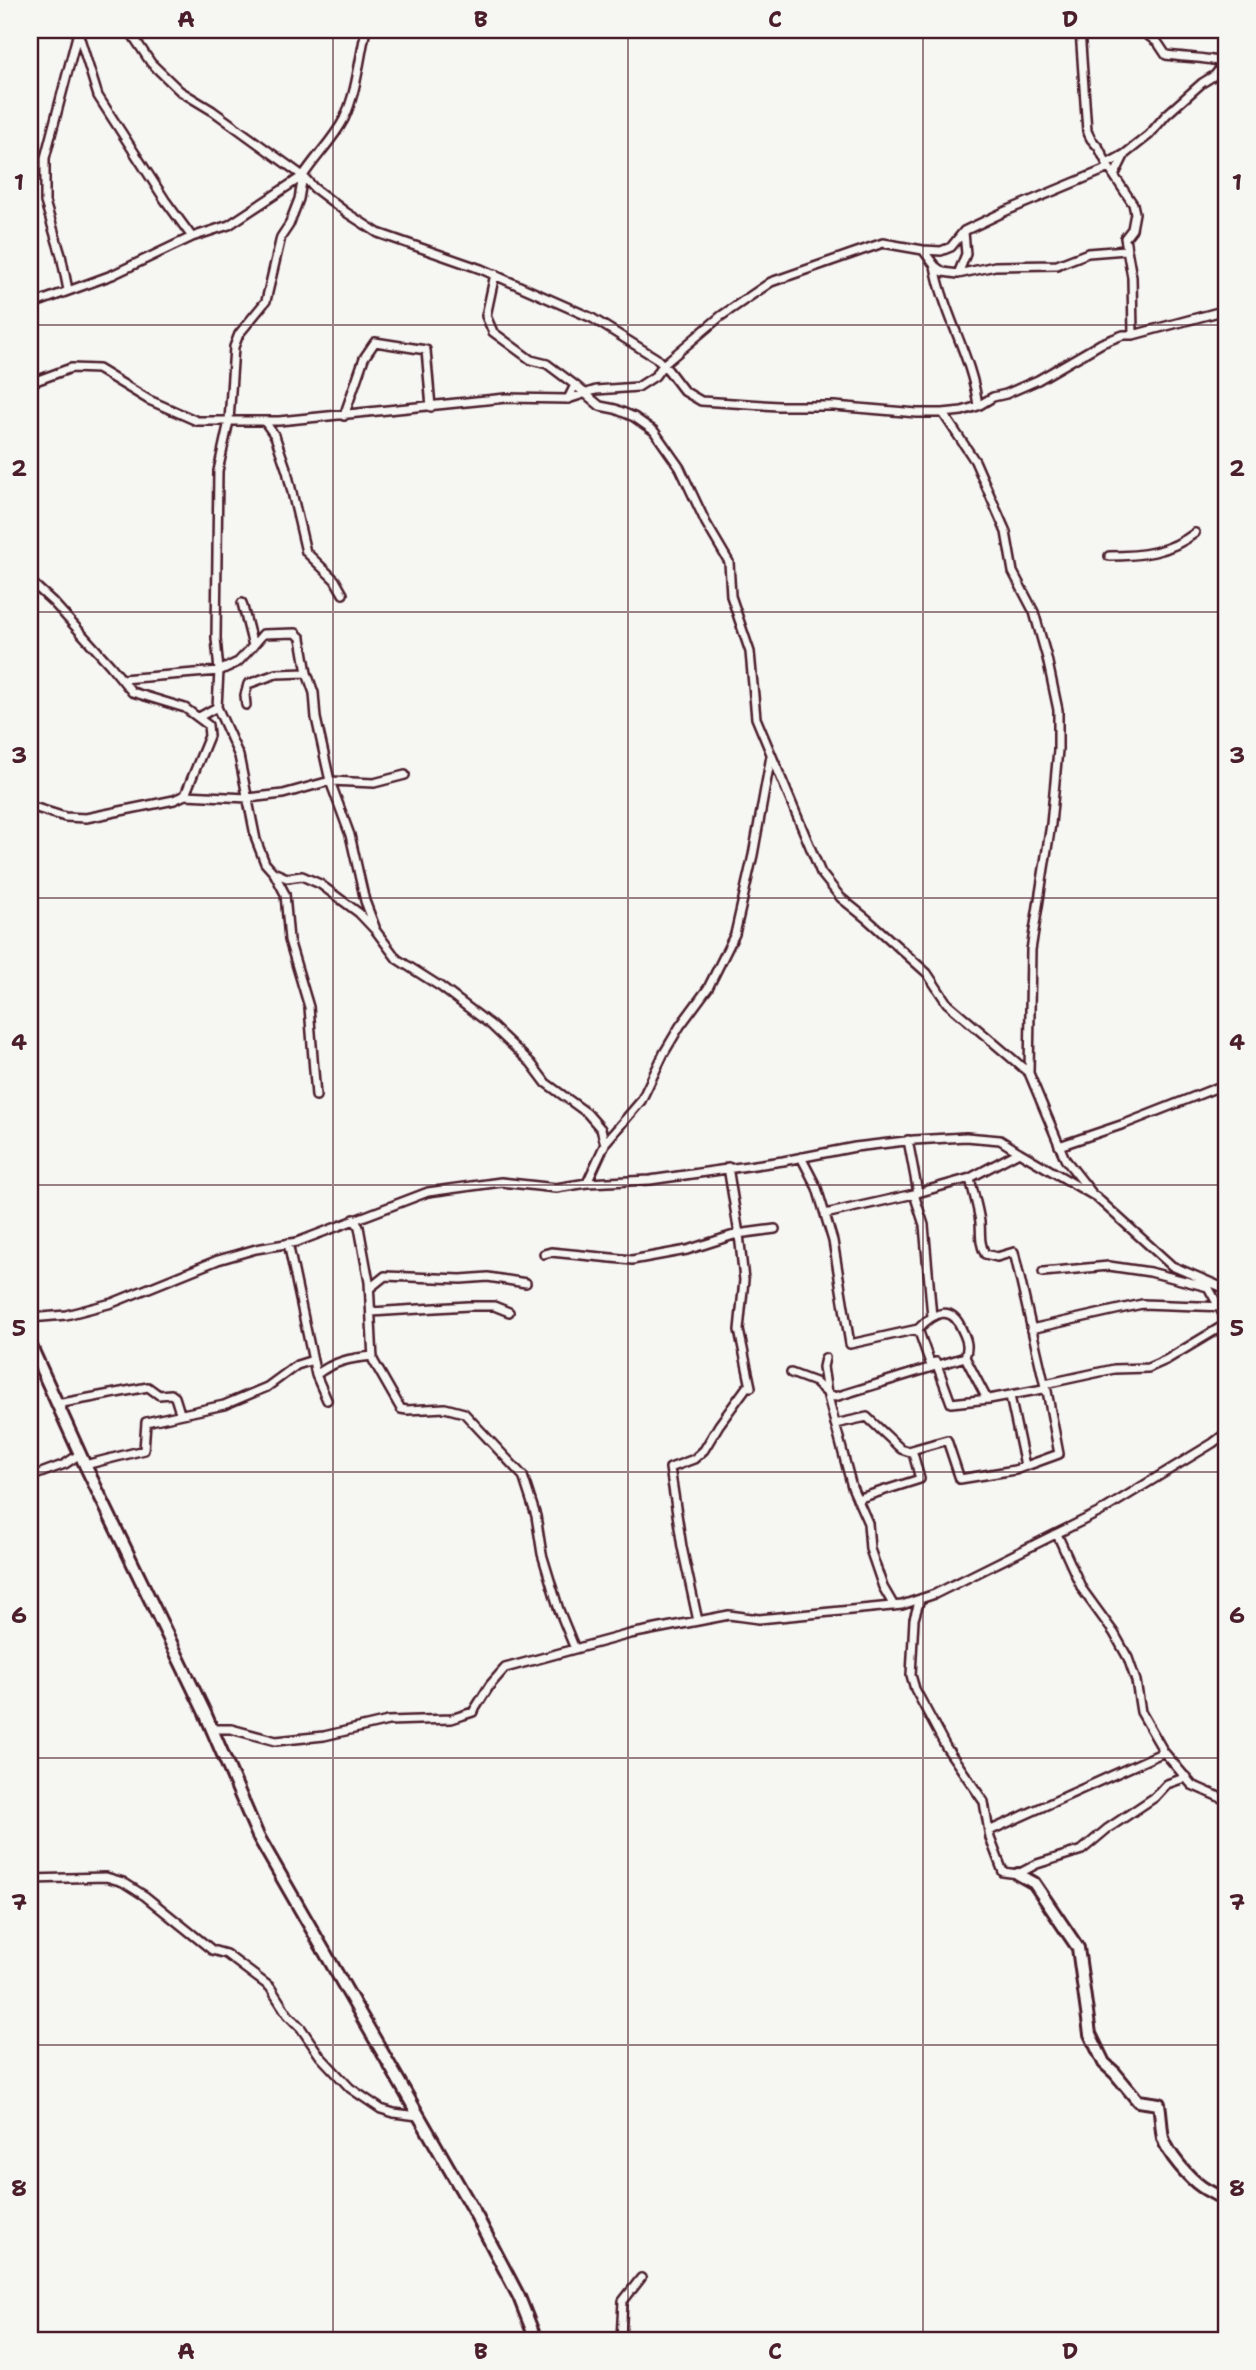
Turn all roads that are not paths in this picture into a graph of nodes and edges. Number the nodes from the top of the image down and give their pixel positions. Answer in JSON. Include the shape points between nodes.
{"nodes":[{"id":1,"x":129,"y":30,"type":"edge"},
{"id":2,"x":366,"y":30,"type":"edge"},
{"id":3,"x":1080,"y":30,"type":"edge"},
{"id":4,"x":1141,"y":30,"type":"edge"},
{"id":5,"x":77,"y":31,"type":"edge"},
{"id":6,"x":1226,"y":52,"type":"edge"},
{"id":7,"x":1225,"y":63,"type":"edge"},
{"id":8,"x":1125,"y":154,"type":"junction"},
{"id":9,"x":1110,"y":169,"type":"junction"},
{"id":10,"x":303,"y":176,"type":"junction"},
{"id":11,"x":964,"y":231,"type":"junction"},
{"id":12,"x":192,"y":237,"type":"junction"},
{"id":13,"x":923,"y":250,"type":"junction"},
{"id":14,"x":1126,"y":250,"type":"junction"},
{"id":15,"x":935,"y":266,"type":"junction"},
{"id":16,"x":495,"y":274,"type":"junction"},
{"id":17,"x":958,"y":274,"type":"junction"},
{"id":18,"x":68,"y":290,"type":"junction"},
{"id":19,"x":30,"y":305,"type":"edge"},
{"id":20,"x":1226,"y":310,"type":"edge"},
{"id":21,"x":1133,"y":335,"type":"junction"},
{"id":22,"x":663,"y":365,"type":"junction"},
{"id":23,"x":30,"y":383,"type":"edge"},
{"id":24,"x":575,"y":385,"type":"junction"},
{"id":25,"x":584,"y":394,"type":"junction"},
{"id":26,"x":568,"y":400,"type":"junction"},
{"id":27,"x":978,"y":406,"type":"junction"},
{"id":28,"x":431,"y":407,"type":"junction"},
{"id":29,"x":943,"y":413,"type":"junction"},
{"id":30,"x":344,"y":416,"type":"junction"},
{"id":31,"x":229,"y":421,"type":"junction"},
{"id":32,"x":265,"y":422,"type":"junction"},
{"id":33,"x":1195,"y":533,"type":"dead end"},
{"id":34,"x":1110,"y":556,"type":"dead end"},
{"id":35,"x":30,"y":581,"type":"edge"},
{"id":36,"x":343,"y":594,"type":"dead end"},
{"id":37,"x":242,"y":603,"type":"dead end"},
{"id":38,"x":253,"y":646,"type":"junction"},
{"id":39,"x":219,"y":671,"type":"junction"},
{"id":40,"x":307,"y":673,"type":"junction"},
{"id":41,"x":122,"y":679,"type":"junction"},
{"id":42,"x":247,"y":705,"type":"dead end"},
{"id":43,"x":217,"y":707,"type":"junction"},
{"id":44,"x":199,"y":718,"type":"junction"},
{"id":45,"x":772,"y":756,"type":"junction"},
{"id":46,"x":405,"y":775,"type":"dead end"},
{"id":47,"x":330,"y":781,"type":"junction"},
{"id":48,"x":185,"y":795,"type":"junction"},
{"id":49,"x":248,"y":798,"type":"junction"},
{"id":50,"x":30,"y":806,"type":"edge"},
{"id":51,"x":274,"y":872,"type":"junction"},
{"id":52,"x":376,"y":931,"type":"junction"},
{"id":53,"x":1029,"y":1073,"type":"junction"},
{"id":54,"x":1226,"y":1084,"type":"edge"},
{"id":55,"x":316,"y":1096,"type":"dead end"},
{"id":56,"x":908,"y":1140,"type":"junction"},
{"id":57,"x":605,"y":1144,"type":"junction"},
{"id":58,"x":1059,"y":1146,"type":"junction"},
{"id":59,"x":1019,"y":1152,"type":"junction"},
{"id":60,"x":801,"y":1157,"type":"junction"},
{"id":61,"x":728,"y":1167,"type":"junction"},
{"id":62,"x":970,"y":1178,"type":"junction"},
{"id":63,"x":587,"y":1183,"type":"junction"},
{"id":64,"x":916,"y":1194,"type":"junction"},
{"id":65,"x":1096,"y":1197,"type":"junction"},
{"id":66,"x":825,"y":1214,"type":"junction"},
{"id":67,"x":354,"y":1219,"type":"junction"},
{"id":68,"x":775,"y":1229,"type":"dead end"},
{"id":69,"x":739,"y":1234,"type":"junction"},
{"id":70,"x":289,"y":1243,"type":"junction"},
{"id":71,"x":544,"y":1254,"type":"dead end"},
{"id":72,"x":1043,"y":1272,"type":"dead end"},
{"id":73,"x":526,"y":1283,"type":"dead end"},
{"id":74,"x":1207,"y":1284,"type":"junction"},
{"id":75,"x":370,"y":1288,"type":"junction"},
{"id":76,"x":1226,"y":1289,"type":"edge"},
{"id":77,"x":1222,"y":1306,"type":"edge"},
{"id":78,"x":371,"y":1312,"type":"junction"},
{"id":79,"x":509,"y":1312,"type":"dead end"},
{"id":80,"x":932,"y":1317,"type":"junction"},
{"id":81,"x":30,"y":1318,"type":"edge"},
{"id":82,"x":1225,"y":1325,"type":"edge"},
{"id":83,"x":1031,"y":1328,"type":"junction"},
{"id":84,"x":918,"y":1329,"type":"junction"},
{"id":85,"x":1226,"y":1334,"type":"edge"},
{"id":86,"x":30,"y":1344,"type":"edge"},
{"id":87,"x":373,"y":1356,"type":"junction"},
{"id":88,"x":965,"y":1357,"type":"junction"},
{"id":89,"x":825,"y":1358,"type":"dead end"},
{"id":90,"x":313,"y":1360,"type":"junction"},
{"id":91,"x":937,"y":1365,"type":"junction"},
{"id":92,"x":791,"y":1373,"type":"dead end"},
{"id":93,"x":316,"y":1375,"type":"junction"},
{"id":94,"x":1046,"y":1387,"type":"junction"},
{"id":95,"x":827,"y":1393,"type":"junction"},
{"id":96,"x":1010,"y":1396,"type":"junction"},
{"id":97,"x":987,"y":1399,"type":"junction"},
{"id":98,"x":327,"y":1400,"type":"dead end"},
{"id":99,"x":57,"y":1404,"type":"junction"},
{"id":100,"x":180,"y":1413,"type":"junction"},
{"id":101,"x":835,"y":1424,"type":"junction"},
{"id":102,"x":1226,"y":1433,"type":"edge"},
{"id":103,"x":908,"y":1451,"type":"junction"},
{"id":104,"x":83,"y":1460,"type":"junction"},
{"id":105,"x":1026,"y":1466,"type":"junction"},
{"id":106,"x":30,"y":1477,"type":"edge"},
{"id":107,"x":857,"y":1499,"type":"junction"},
{"id":108,"x":1057,"y":1534,"type":"junction"},
{"id":109,"x":920,"y":1599,"type":"junction"},
{"id":110,"x":894,"y":1606,"type":"junction"},
{"id":111,"x":698,"y":1621,"type":"junction"},
{"id":112,"x":575,"y":1649,"type":"junction"},
{"id":113,"x":212,"y":1729,"type":"junction"},
{"id":114,"x":1164,"y":1752,"type":"junction"},
{"id":115,"x":1187,"y":1777,"type":"junction"},
{"id":116,"x":1226,"y":1800,"type":"edge"},
{"id":117,"x":989,"y":1831,"type":"junction"},
{"id":118,"x":1018,"y":1874,"type":"junction"},
{"id":119,"x":30,"y":1879,"type":"edge"},
{"id":120,"x":418,"y":2116,"type":"junction"},
{"id":121,"x":1226,"y":2202,"type":"edge"},
{"id":122,"x":641,"y":2278,"type":"dead end"},
{"id":123,"x":536,"y":2340,"type":"edge"},
{"id":124,"x":621,"y":2340,"type":"edge"}],
"edges":[{"from":1,"to":10,"type":"street","via":[[151,63],[180,91]]},
{"from":2,"to":10,"type":"street","via":[[352,100],[329,144]]},
{"from":3,"to":9,"type":"street","via":[[1087,131]]},
{"from":4,"to":7,"type":"street","via":[[1166,55]]},
{"from":5,"to":12,"type":"street","via":[[98,96]]},
{"from":5,"to":18,"type":"street","via":[[45,158],[45,202]]},
{"from":6,"to":7,"type":"street"},
{"from":7,"to":8,"type":"street"},
{"from":8,"to":9,"type":"street"},
{"from":8,"to":9,"type":"street"},
{"from":9,"to":11,"type":"street"},
{"from":9,"to":14,"type":"street","via":[[1135,213],[1125,238]]},
{"from":10,"to":12,"type":"street","via":[[229,225]]},
{"from":10,"to":16,"type":"street","via":[[378,233]]},
{"from":10,"to":31,"type":"street","via":[[299,199],[281,237],[266,301],[234,346]]},
{"from":11,"to":13,"type":"street","via":[[951,247]]},
{"from":11,"to":17,"type":"street","via":[[967,254]]},
{"from":12,"to":18,"type":"street","via":[[113,275]]},
{"from":13,"to":15,"type":"street"},
{"from":13,"to":22,"type":"street","via":[[883,243],[771,282],[721,316]]},
{"from":14,"to":17,"type":"street","via":[[1088,253],[1058,265],[995,266]]},
{"from":14,"to":21,"type":"street","via":[[1132,277]]},
{"from":15,"to":17,"type":"street"},
{"from":15,"to":27,"type":"street","via":[[943,301],[970,365]]},
{"from":16,"to":22,"type":"street","via":[[592,318]]},
{"from":16,"to":24,"type":"street","via":[[486,316],[493,332]]},
{"from":18,"to":19,"type":"street"},
{"from":20,"to":21,"type":"street"},
{"from":21,"to":27,"type":"street","via":[[1102,343],[1038,380]]},
{"from":22,"to":25,"type":"street","via":[[638,387]]},
{"from":22,"to":29,"type":"street","via":[[684,391],[701,401]]},
{"from":23,"to":31,"type":"street","via":[[71,368],[98,369],[149,400],[197,421]]},
{"from":24,"to":25,"type":"street"},
{"from":24,"to":26,"type":"street"},
{"from":25,"to":26,"type":"street"},
{"from":25,"to":45,"type":"street","via":[[600,407],[634,416],[653,431],[680,468],[729,562],[732,596],[750,652],[756,718]]},
{"from":26,"to":28,"type":"street","via":[[506,398]]},
{"from":27,"to":29,"type":"street"},
{"from":28,"to":30,"type":"street"},
{"from":28,"to":30,"type":"street","via":[[426,350],[374,342]]},
{"from":29,"to":53,"type":"street","via":[[975,461],[1006,532],[1013,572],[1034,612],[1058,710],[1051,824],[1031,950]]},
{"from":30,"to":32,"type":"street"},
{"from":31,"to":32,"type":"street"},
{"from":31,"to":39,"type":"street","via":[[218,471]]},
{"from":32,"to":36,"type":"street","via":[[287,471],[306,552]]},
{"from":33,"to":34,"type":"street","via":[[1160,551]]},
{"from":35,"to":41,"type":"street"},
{"from":37,"to":38,"type":"street"},
{"from":38,"to":39,"type":"street","via":[[238,662]]},
{"from":38,"to":40,"type":"street","via":[[263,634],[296,633]]},
{"from":39,"to":41,"type":"street"},
{"from":39,"to":43,"type":"street"},
{"from":40,"to":42,"type":"street","via":[[276,674],[248,684]]},
{"from":40,"to":47,"type":"street"},
{"from":41,"to":44,"type":"street","via":[[132,692],[185,708]]},
{"from":43,"to":44,"type":"street"},
{"from":43,"to":49,"type":"street","via":[[239,756]]},
{"from":44,"to":48,"type":"street","via":[[208,725],[209,736]]},
{"from":45,"to":53,"type":"street","via":[[821,873],[841,898],[927,973],[947,1003]]},
{"from":45,"to":57,"type":"street","via":[[735,934],[641,1101]]},
{"from":46,"to":47,"type":"street","via":[[374,783]]},
{"from":47,"to":49,"type":"street"},
{"from":47,"to":52,"type":"street"},
{"from":48,"to":49,"type":"street"},
{"from":48,"to":50,"type":"street","via":[[86,818]]},
{"from":49,"to":51,"type":"street","via":[[256,840]]},
{"from":51,"to":52,"type":"street","via":[[320,884]]},
{"from":51,"to":55,"type":"street","via":[[285,894],[289,940],[309,1007]]},
{"from":52,"to":57,"type":"street","via":[[397,959],[491,1025],[546,1083],[587,1113],[601,1129]]},
{"from":53,"to":58,"type":"street"},
{"from":54,"to":58,"type":"street"},
{"from":56,"to":59,"type":"street","via":[[1000,1140]]},
{"from":56,"to":60,"type":"street"},
{"from":56,"to":64,"type":"street"},
{"from":57,"to":63,"type":"street"},
{"from":58,"to":65,"type":"street"},
{"from":59,"to":62,"type":"street"},
{"from":59,"to":65,"type":"street"},
{"from":60,"to":61,"type":"street"},
{"from":60,"to":66,"type":"street"},
{"from":61,"to":63,"type":"street","via":[[650,1180]]},
{"from":61,"to":69,"type":"street"},
{"from":62,"to":64,"type":"street"},
{"from":62,"to":83,"type":"street","via":[[980,1245],[985,1254],[997,1257],[1014,1252]]},
{"from":63,"to":67,"type":"street","via":[[555,1188],[501,1182],[469,1185],[428,1192]]},
{"from":64,"to":66,"type":"street"},
{"from":64,"to":80,"type":"street","via":[[924,1225]]},
{"from":65,"to":74,"type":"street","via":[[1172,1266]]},
{"from":66,"to":84,"type":"street","via":[[849,1344]]},
{"from":67,"to":70,"type":"street"},
{"from":67,"to":75,"type":"street"},
{"from":68,"to":69,"type":"street"},
{"from":69,"to":71,"type":"street","via":[[632,1260]]},
{"from":69,"to":111,"type":"street","via":[[744,1280],[738,1330],[748,1388],[704,1450],[670,1468]]},
{"from":70,"to":81,"type":"street","via":[[218,1260],[112,1303],[66,1315]]},
{"from":70,"to":90,"type":"street"},
{"from":72,"to":74,"type":"street","via":[[1109,1266]]},
{"from":73,"to":75,"type":"street","via":[[488,1277],[385,1276]]},
{"from":74,"to":76,"type":"street"},
{"from":74,"to":77,"type":"street"},
{"from":75,"to":78,"type":"street"},
{"from":77,"to":82,"type":"street"},
{"from":77,"to":83,"type":"street","via":[[1142,1304]]},
{"from":78,"to":79,"type":"street","via":[[468,1306],[494,1306]]},
{"from":78,"to":87,"type":"street"},
{"from":80,"to":84,"type":"street"},
{"from":80,"to":88,"type":"street","via":[[957,1317],[969,1348]]},
{"from":82,"to":85,"type":"street"},
{"from":82,"to":94,"type":"street","via":[[1148,1368],[1114,1369]]},
{"from":83,"to":94,"type":"street"},
{"from":84,"to":91,"type":"street","via":[[929,1363]]},
{"from":86,"to":99,"type":"main road"},
{"from":87,"to":93,"type":"street","via":[[344,1359]]},
{"from":87,"to":112,"type":"street","via":[[401,1409],[445,1408],[464,1413],[523,1476],[548,1576]]},
{"from":88,"to":91,"type":"street"},
{"from":88,"to":97,"type":"street"},
{"from":89,"to":95,"type":"street"},
{"from":90,"to":93,"type":"street"},
{"from":90,"to":100,"type":"street","via":[[224,1405]]},
{"from":91,"to":95,"type":"street","via":[[835,1397]]},
{"from":91,"to":97,"type":"street","via":[[951,1403]]},
{"from":92,"to":95,"type":"street","via":[[815,1382]]},
{"from":93,"to":98,"type":"street"},
{"from":94,"to":96,"type":"street"},
{"from":94,"to":105,"type":"street","via":[[1059,1454]]},
{"from":95,"to":101,"type":"street"},
{"from":96,"to":97,"type":"street"},
{"from":96,"to":105,"type":"street"},
{"from":99,"to":100,"type":"street","via":[[148,1387],[159,1395],[175,1396]]},
{"from":99,"to":104,"type":"main road"},
{"from":100,"to":104,"type":"street","via":[[146,1422],[144,1450]]},
{"from":101,"to":103,"type":"street","via":[[867,1417]]},
{"from":101,"to":107,"type":"street"},
{"from":102,"to":108,"type":"street"},
{"from":103,"to":105,"type":"street","via":[[947,1440],[960,1479]]},
{"from":103,"to":107,"type":"street","via":[[913,1453],[920,1479]]},
{"from":104,"to":106,"type":"street"},
{"from":104,"to":113,"type":"main road"},
{"from":107,"to":110,"type":"street","via":[[869,1523],[870,1549],[878,1574]]},
{"from":108,"to":109,"type":"street"},
{"from":108,"to":114,"type":"street","via":[[1082,1589],[1128,1658],[1141,1712]]},
{"from":109,"to":110,"type":"street"},
{"from":109,"to":117,"type":"street","via":[[914,1619],[911,1675],[915,1689],[946,1747],[984,1802]]},
{"from":110,"to":111,"type":"street","via":[[760,1619],[729,1615]]},
{"from":111,"to":112,"type":"street"},
{"from":112,"to":113,"type":"street","via":[[505,1668],[472,1712],[451,1719],[388,1721],[324,1736],[275,1741],[231,1729]]},
{"from":113,"to":120,"type":"main road","via":[[258,1836]]},
{"from":114,"to":115,"type":"street"},
{"from":114,"to":117,"type":"street"},
{"from":115,"to":116,"type":"street","via":[[1192,1785]]},
{"from":115,"to":118,"type":"street","via":[[1167,1784],[1082,1850]]},
{"from":117,"to":118,"type":"street","via":[[1003,1872]]},
{"from":118,"to":121,"type":"main road","via":[[1034,1883],[1078,1948],[1090,2034],[1104,2063],[1138,2101],[1159,2105],[1163,2138],[1175,2159],[1192,2179]]},
{"from":119,"to":120,"type":"street","via":[[106,1877],[123,1882],[212,1950],[226,1954],[270,1987],[320,2056],[350,2088],[381,2109]]},
{"from":120,"to":123,"type":"main road","via":[[477,2217]]},
{"from":122,"to":124,"type":"street","via":[[623,2301]]}]}
